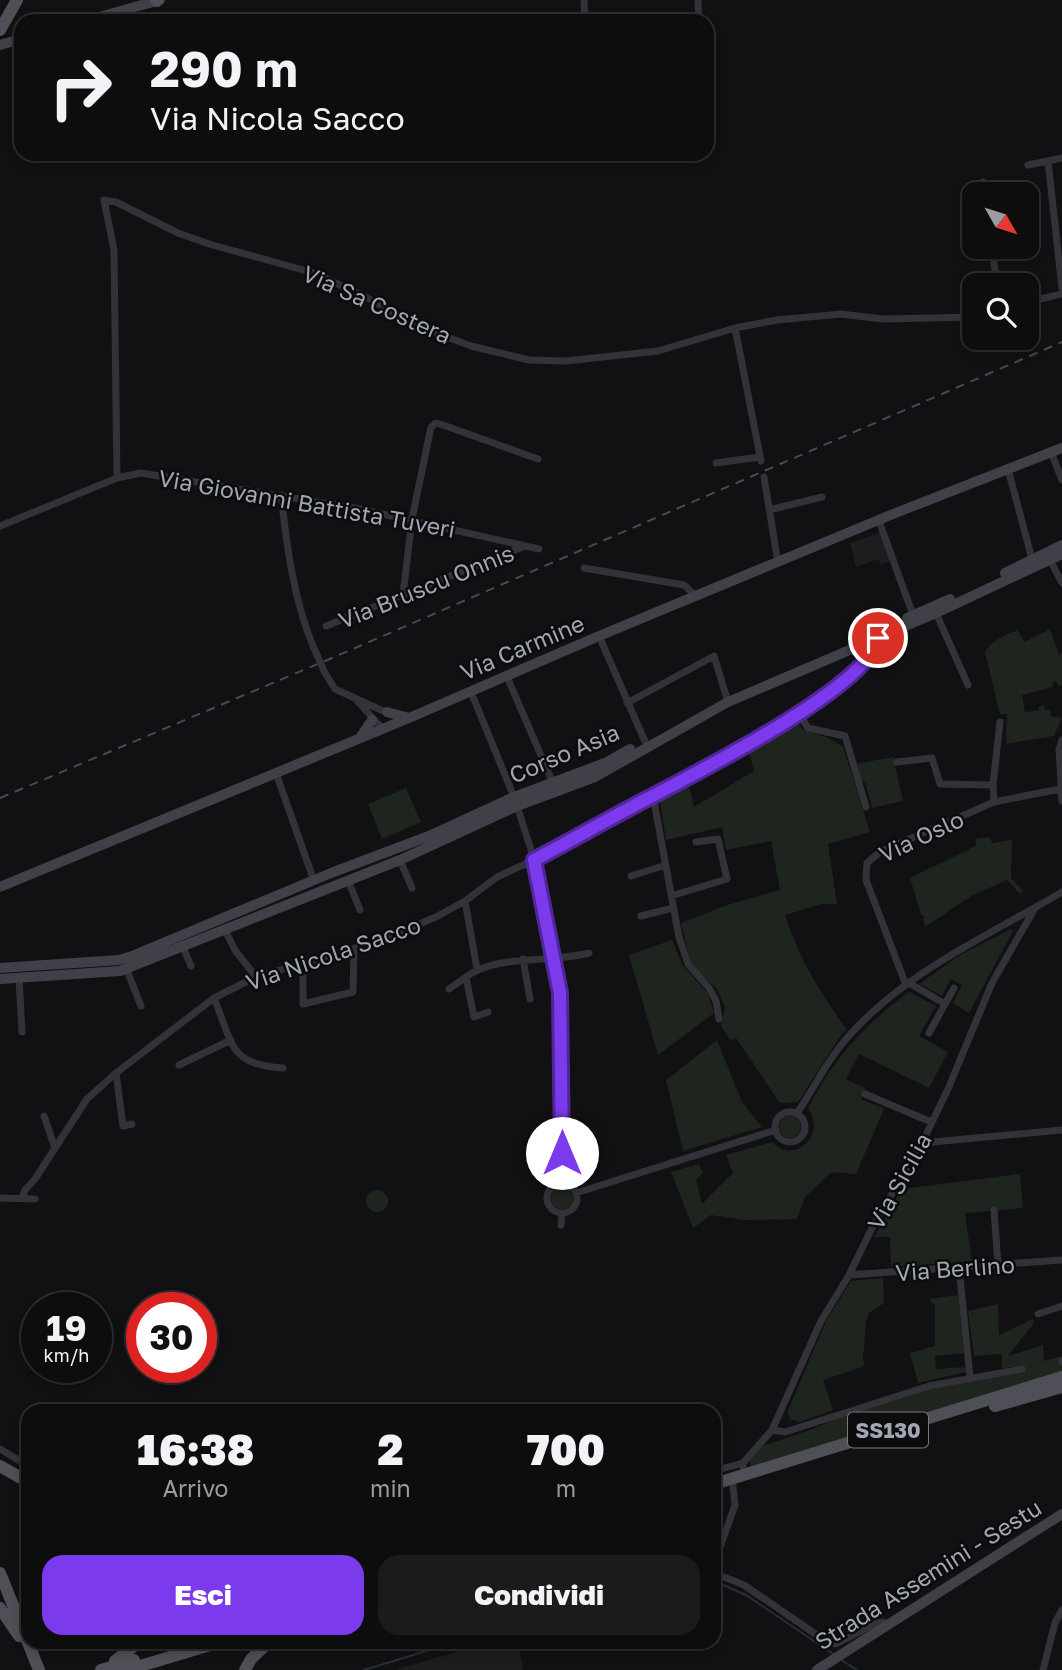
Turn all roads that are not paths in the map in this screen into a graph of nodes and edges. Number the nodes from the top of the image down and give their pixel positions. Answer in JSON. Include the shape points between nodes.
{"nodes":[{"id":1,"x":17,"y":0,"type":"edge"},
{"id":2,"x":24,"y":0,"type":"edge"},
{"id":3,"x":158,"y":0,"type":"edge"},
{"id":4,"x":109,"y":14,"type":"edge"},
{"id":5,"x":8,"y":16,"type":"junction"},
{"id":6,"x":0,"y":30,"type":"edge"},
{"id":7,"x":1062,"y":158,"type":"edge"},
{"id":8,"x":1048,"y":161,"type":"junction"},
{"id":9,"x":1028,"y":164,"type":"dead end"},
{"id":10,"x":1058,"y":214,"type":"edge"},
{"id":11,"x":1062,"y":288,"type":"edge"},
{"id":12,"x":1062,"y":294,"type":"edge"},
{"id":13,"x":1039,"y":299,"type":"edge"},
{"id":14,"x":962,"y":317,"type":"edge"},
{"id":15,"x":735,"y":328,"type":"junction"},
{"id":16,"x":1057,"y":450,"type":"edge"},
{"id":17,"x":538,"y":459,"type":"dead end"},
{"id":18,"x":716,"y":463,"type":"dead end"},
{"id":19,"x":1008,"y":469,"type":"junction"},
{"id":20,"x":764,"y":477,"type":"dead end"},
{"id":21,"x":117,"y":478,"type":"junction"},
{"id":22,"x":1062,"y":480,"type":"edge"},
{"id":23,"x":281,"y":495,"type":"junction"},
{"id":24,"x":822,"y":497,"type":"dead end"},
{"id":25,"x":769,"y":510,"type":"junction"},
{"id":26,"x":412,"y":519,"type":"junction"},
{"id":27,"x":879,"y":521,"type":"junction"},
{"id":28,"x":0,"y":526,"type":"edge"},
{"id":29,"x":1062,"y":545,"type":"edge"},
{"id":30,"x":525,"y":546,"type":"junction"},
{"id":31,"x":539,"y":549,"type":"dead end"},
{"id":32,"x":1062,"y":554,"type":"edge"},
{"id":33,"x":1049,"y":557,"type":"junction"},
{"id":34,"x":1032,"y":559,"type":"junction"},
{"id":35,"x":778,"y":563,"type":"junction"},
{"id":36,"x":583,"y":568,"type":"dead end"},
{"id":37,"x":1062,"y":583,"type":"edge"},
{"id":38,"x":403,"y":595,"type":"junction"},
{"id":39,"x":696,"y":596,"type":"junction"},
{"id":40,"x":936,"y":613,"type":"junction"},
{"id":41,"x":913,"y":615,"type":"junction"},
{"id":42,"x":326,"y":626,"type":"dead end"},
{"id":43,"x":877,"y":635,"type":"junction"},
{"id":44,"x":599,"y":636,"type":"junction"},
{"id":45,"x":507,"y":677,"type":"junction"},
{"id":46,"x":968,"y":685,"type":"dead end"},
{"id":47,"x":471,"y":692,"type":"junction"},
{"id":48,"x":355,"y":699,"type":"junction"},
{"id":49,"x":727,"y":699,"type":"junction"},
{"id":50,"x":627,"y":703,"type":"junction"},
{"id":51,"x":387,"y":712,"type":"junction"},
{"id":52,"x":799,"y":713,"type":"junction"},
{"id":53,"x":409,"y":719,"type":"junction"},
{"id":54,"x":372,"y":720,"type":"junction"},
{"id":55,"x":1000,"y":722,"type":"dead end"},
{"id":56,"x":389,"y":727,"type":"junction"},
{"id":57,"x":359,"y":739,"type":"junction"},
{"id":58,"x":1062,"y":740,"type":"edge"},
{"id":59,"x":646,"y":743,"type":"junction"},
{"id":60,"x":897,"y":762,"type":"dead end"},
{"id":61,"x":276,"y":773,"type":"junction"},
{"id":62,"x":552,"y":783,"type":"junction"},
{"id":63,"x":993,"y":785,"type":"junction"},
{"id":64,"x":1060,"y":789,"type":"edge"},
{"id":65,"x":653,"y":796,"type":"junction"},
{"id":66,"x":1062,"y":801,"type":"edge"},
{"id":67,"x":516,"y":802,"type":"junction"},
{"id":68,"x":994,"y":802,"type":"junction"},
{"id":69,"x":866,"y":807,"type":"dead end"},
{"id":70,"x":696,"y":842,"type":"dead end"},
{"id":71,"x":400,"y":860,"type":"junction"},
{"id":72,"x":534,"y":860,"type":"junction"},
{"id":73,"x":666,"y":865,"type":"junction"},
{"id":74,"x":631,"y":876,"type":"dead end"},
{"id":75,"x":348,"y":880,"type":"junction"},
{"id":76,"x":314,"y":881,"type":"junction"},
{"id":77,"x":0,"y":887,"type":"edge"},
{"id":78,"x":412,"y":888,"type":"dead end"},
{"id":79,"x":1062,"y":892,"type":"edge"},
{"id":80,"x":671,"y":896,"type":"junction"},
{"id":81,"x":465,"y":901,"type":"junction"},
{"id":82,"x":673,"y":908,"type":"junction"},
{"id":83,"x":1035,"y":908,"type":"junction"},
{"id":84,"x":360,"y":910,"type":"dead end"},
{"id":85,"x":641,"y":916,"type":"dead end"},
{"id":86,"x":1010,"y":923,"type":"junction"},
{"id":87,"x":224,"y":928,"type":"junction"},
{"id":88,"x":1021,"y":932,"type":"junction"},
{"id":89,"x":182,"y":945,"type":"junction"},
{"id":90,"x":354,"y":949,"type":"junction"},
{"id":91,"x":589,"y":953,"type":"dead end"},
{"id":92,"x":523,"y":959,"type":"junction"},
{"id":93,"x":555,"y":959,"type":"junction"},
{"id":94,"x":303,"y":964,"type":"junction"},
{"id":95,"x":191,"y":966,"type":"dead end"},
{"id":96,"x":0,"y":968,"type":"edge"},
{"id":97,"x":72,"y":968,"type":"junction"},
{"id":98,"x":126,"y":968,"type":"junction"},
{"id":99,"x":477,"y":969,"type":"junction"},
{"id":100,"x":19,"y":977,"type":"junction"},
{"id":101,"x":256,"y":977,"type":"junction"},
{"id":102,"x":466,"y":977,"type":"junction"},
{"id":103,"x":0,"y":979,"type":"edge"},
{"id":104,"x":907,"y":984,"type":"junction"},
{"id":105,"x":954,"y":988,"type":"dead end"},
{"id":106,"x":449,"y":989,"type":"dead end"},
{"id":107,"x":214,"y":999,"type":"junction"},
{"id":108,"x":530,"y":999,"type":"dead end"},
{"id":109,"x":945,"y":1004,"type":"junction"},
{"id":110,"x":141,"y":1006,"type":"dead end"},
{"id":111,"x":488,"y":1012,"type":"dead end"},
{"id":112,"x":719,"y":1019,"type":"dead end"},
{"id":113,"x":22,"y":1032,"type":"dead end"},
{"id":114,"x":929,"y":1033,"type":"dead end"},
{"id":115,"x":231,"y":1040,"type":"junction"},
{"id":116,"x":179,"y":1065,"type":"dead end"},
{"id":117,"x":283,"y":1068,"type":"dead end"},
{"id":118,"x":116,"y":1073,"type":"junction"},
{"id":119,"x":865,"y":1094,"type":"dead end"},
{"id":120,"x":797,"y":1114,"type":"junction"},
{"id":121,"x":44,"y":1116,"type":"dead end"},
{"id":122,"x":931,"y":1122,"type":"junction"},
{"id":123,"x":132,"y":1124,"type":"dead end"},
{"id":124,"x":776,"y":1130,"type":"junction"},
{"id":125,"x":1062,"y":1130,"type":"edge"},
{"id":126,"x":922,"y":1143,"type":"junction"},
{"id":127,"x":55,"y":1148,"type":"junction"},
{"id":128,"x":561,"y":1183,"type":"junction"},
{"id":129,"x":576,"y":1193,"type":"junction"},
{"id":130,"x":0,"y":1198,"type":"edge"},
{"id":131,"x":22,"y":1198,"type":"junction"},
{"id":132,"x":35,"y":1199,"type":"dead end"},
{"id":133,"x":994,"y":1210,"type":"dead end"},
{"id":134,"x":562,"y":1213,"type":"junction"},
{"id":135,"x":561,"y":1225,"type":"dead end"},
{"id":136,"x":1062,"y":1260,"type":"edge"},
{"id":137,"x":998,"y":1264,"type":"junction"},
{"id":138,"x":959,"y":1268,"type":"junction"},
{"id":139,"x":849,"y":1275,"type":"junction"},
{"id":140,"x":1062,"y":1306,"type":"edge"},
{"id":141,"x":1038,"y":1314,"type":"dead end"},
{"id":142,"x":1022,"y":1369,"type":"dead end"},
{"id":143,"x":970,"y":1377,"type":"junction"},
{"id":144,"x":1062,"y":1377,"type":"edge"},
{"id":145,"x":1062,"y":1387,"type":"edge"},
{"id":146,"x":772,"y":1430,"type":"junction"},
{"id":147,"x":0,"y":1449,"type":"edge"},
{"id":148,"x":21,"y":1462,"type":"edge"},
{"id":149,"x":0,"y":1466,"type":"edge"},
{"id":150,"x":744,"y":1469,"type":"junction"},
{"id":151,"x":721,"y":1471,"type":"edge"},
{"id":152,"x":21,"y":1478,"type":"edge"},
{"id":153,"x":721,"y":1480,"type":"edge"},
{"id":154,"x":733,"y":1486,"type":"junction"},
{"id":155,"x":721,"y":1490,"type":"edge"},
{"id":156,"x":1062,"y":1514,"type":"edge"},
{"id":157,"x":721,"y":1544,"type":"edge"},
{"id":158,"x":0,"y":1573,"type":"edge"},
{"id":159,"x":721,"y":1576,"type":"edge"},
{"id":160,"x":0,"y":1608,"type":"edge"},
{"id":161,"x":1062,"y":1610,"type":"edge"},
{"id":162,"x":21,"y":1624,"type":"edge"},
{"id":163,"x":886,"y":1625,"type":"junction"},
{"id":164,"x":21,"y":1638,"type":"edge"},
{"id":165,"x":29,"y":1649,"type":"edge"},
{"id":166,"x":31,"y":1649,"type":"edge"},
{"id":167,"x":34,"y":1649,"type":"edge"},
{"id":168,"x":131,"y":1649,"type":"edge"},
{"id":169,"x":171,"y":1649,"type":"edge"},
{"id":170,"x":197,"y":1649,"type":"edge"},
{"id":171,"x":262,"y":1649,"type":"edge"},
{"id":172,"x":34,"y":1656,"type":"junction"},
{"id":173,"x":39,"y":1670,"type":"edge"},
{"id":174,"x":102,"y":1670,"type":"edge"},
{"id":175,"x":127,"y":1670,"type":"edge"},
{"id":176,"x":245,"y":1670,"type":"edge"},
{"id":177,"x":817,"y":1670,"type":"edge"},
{"id":178,"x":1043,"y":1670,"type":"edge"}],
"edges":[{"from":1,"to":5,"type":"main road"},
{"from":2,"to":5,"type":"main road"},
{"from":3,"to":4,"type":"street"},
{"from":5,"to":6,"type":"main road"},
{"from":7,"to":8,"type":"street"},
{"from":8,"to":9,"type":"street"},
{"from":8,"to":10,"type":"street"},
{"from":10,"to":11,"type":"street"},
{"from":12,"to":13,"type":"street"},
{"from":14,"to":15,"type":"street","name":"Via Sa Costera","via":[[883,319],[841,314]]},
{"from":15,"to":18,"type":"street","via":[[761,459]]},
{"from":15,"to":21,"type":"street","name":"Via Sa Costera","via":[[658,351],[565,361],[529,360],[471,346],[415,325],[314,273],[209,244],[104,200],[114,250]]},
{"from":16,"to":19,"type":"street","name":"Via Carmine"},
{"from":16,"to":22,"type":"street"},
{"from":17,"to":26,"type":"street","via":[[436,423],[431,427]]},
{"from":19,"to":27,"type":"street","name":"Via Carmine"},
{"from":19,"to":34,"type":"street"},
{"from":20,"to":25,"type":"street"},
{"from":21,"to":23,"type":"street","name":"Via Giovanni Battista Tuveri","via":[[141,473]]},
{"from":21,"to":28,"type":"street","name":"Via Giovanni Battista Tuveri"},
{"from":23,"to":26,"type":"street","name":"Via Giovanni Battista Tuveri"},
{"from":23,"to":48,"type":"street","bridge":true,"via":[[301,616],[335,689]]},
{"from":24,"to":25,"type":"street"},
{"from":25,"to":35,"type":"street"},
{"from":26,"to":30,"type":"street","name":"Via Giovanni Battista Tuveri"},
{"from":26,"to":38,"type":"street"},
{"from":27,"to":35,"type":"street","name":"Via Carmine"},
{"from":27,"to":41,"type":"street"},
{"from":29,"to":33,"type":"street"},
{"from":30,"to":31,"type":"street","name":"Via Giovanni Battista Tuveri"},
{"from":30,"to":38,"type":"street","name":"Via Bruscu Onnis"},
{"from":32,"to":33,"type":"street"},
{"from":33,"to":34,"type":"street"},
{"from":33,"to":37,"type":"street"},
{"from":33,"to":40,"type":"street"},
{"from":34,"to":41,"type":"street"},
{"from":35,"to":39,"type":"street","name":"Via Carmine"},
{"from":36,"to":39,"type":"street","via":[[684,585]]},
{"from":38,"to":42,"type":"street","name":"Via Bruscu Onnis"},
{"from":39,"to":44,"type":"street","name":"Via Carmine"},
{"from":40,"to":43,"type":"street"},
{"from":40,"to":46,"type":"street"},
{"from":41,"to":43,"type":"street"},
{"from":43,"to":49,"type":"street"},
{"from":43,"to":52,"type":"street","name":"Via Nicola Sacco","via":[[877,645],[839,686]]},
{"from":44,"to":45,"type":"street","name":"Via Carmine"},
{"from":44,"to":50,"type":"street"},
{"from":45,"to":47,"type":"street","name":"Via Carmine"},
{"from":45,"to":62,"type":"street"},
{"from":47,"to":53,"type":"street","name":"Via Carmine"},
{"from":47,"to":67,"type":"street"},
{"from":48,"to":51,"type":"street"},
{"from":48,"to":54,"type":"street"},
{"from":49,"to":50,"type":"street","via":[[714,656]]},
{"from":49,"to":59,"type":"street"},
{"from":50,"to":59,"type":"street"},
{"from":51,"to":53,"type":"street"},
{"from":51,"to":56,"type":"street"},
{"from":52,"to":65,"type":"street","name":"Via Nicola Sacco"},
{"from":52,"to":69,"type":"street","via":[[808,728],[845,736]]},
{"from":53,"to":56,"type":"street","name":"Via Carmine"},
{"from":54,"to":56,"type":"street"},
{"from":54,"to":57,"type":"street"},
{"from":55,"to":63,"type":"street"},
{"from":56,"to":57,"type":"street","name":"Via Carmine"},
{"from":57,"to":61,"type":"street","name":"Via Carmine"},
{"from":58,"to":64,"type":"street"},
{"from":59,"to":62,"type":"street","name":"Corso Asia"},
{"from":59,"to":67,"type":"street","name":"Corso Asia","via":[[595,777]]},
{"from":60,"to":63,"type":"street","via":[[932,758],[940,784]]},
{"from":61,"to":76,"type":"street"},
{"from":61,"to":77,"type":"street","name":"Via Carmine"},
{"from":62,"to":67,"type":"street","name":"Corso Asia"},
{"from":63,"to":68,"type":"street"},
{"from":64,"to":66,"type":"street"},
{"from":64,"to":68,"type":"street","name":"Via Oslo"},
{"from":65,"to":72,"type":"street","name":"Via Nicola Sacco"},
{"from":65,"to":73,"type":"street"},
{"from":67,"to":71,"type":"street","name":"Corso Asia"},
{"from":67,"to":72,"type":"street"},
{"from":67,"to":76,"type":"street","name":"Corso Asia"},
{"from":68,"to":104,"type":"street","name":"Via Oslo","via":[[880,852],[866,863],[866,880]]},
{"from":70,"to":80,"type":"street","via":[[718,839],[727,879]]},
{"from":71,"to":75,"type":"street","name":"Corso Asia"},
{"from":71,"to":78,"type":"street"},
{"from":72,"to":81,"type":"street","name":"Via Nicola Sacco","via":[[498,877]]},
{"from":72,"to":93,"type":"street"},
{"from":73,"to":74,"type":"street"},
{"from":73,"to":80,"type":"street"},
{"from":75,"to":84,"type":"street"},
{"from":75,"to":87,"type":"street","name":"Corso Asia"},
{"from":76,"to":97,"type":"street","name":"Corso Asia","via":[[132,956]]},
{"from":79,"to":83,"type":"street","name":"Via Sicilia"},
{"from":80,"to":82,"type":"street"},
{"from":81,"to":90,"type":"street","name":"Via Nicola Sacco"},
{"from":81,"to":99,"type":"street"},
{"from":82,"to":85,"type":"street"},
{"from":82,"to":112,"type":"street","via":[[688,964],[709,988]]},
{"from":83,"to":86,"type":"street"},
{"from":83,"to":88,"type":"street","name":"Via Sicilia"},
{"from":86,"to":88,"type":"street"},
{"from":86,"to":104,"type":"street","via":[[960,948]]},
{"from":87,"to":89,"type":"street","name":"Corso Asia"},
{"from":87,"to":101,"type":"street"},
{"from":88,"to":122,"type":"street","name":"Via Sicilia","via":[[992,983]]},
{"from":89,"to":95,"type":"street"},
{"from":89,"to":98,"type":"street","name":"Corso Asia"},
{"from":90,"to":94,"type":"street","name":"Via Nicola Sacco"},
{"from":90,"to":94,"type":"street","via":[[353,992],[303,1004]]},
{"from":91,"to":93,"type":"street"},
{"from":92,"to":93,"type":"street"},
{"from":92,"to":99,"type":"street"},
{"from":92,"to":108,"type":"street"},
{"from":93,"to":128,"type":"street","via":[[560,993]]},
{"from":94,"to":101,"type":"street","name":"Via Nicola Sacco"},
{"from":96,"to":97,"type":"street","name":"Corso Asia"},
{"from":97,"to":98,"type":"street","name":"Corso Asia","via":[[110,973]]},
{"from":97,"to":100,"type":"street","name":"Corso Asia"},
{"from":98,"to":110,"type":"street"},
{"from":99,"to":102,"type":"street"},
{"from":100,"to":103,"type":"street","name":"Corso Asia"},
{"from":100,"to":113,"type":"street"},
{"from":101,"to":107,"type":"street","name":"Via Nicola Sacco"},
{"from":102,"to":106,"type":"street"},
{"from":102,"to":111,"type":"street","via":[[474,1017]]},
{"from":104,"to":109,"type":"street"},
{"from":104,"to":120,"type":"street","via":[[845,1039]]},
{"from":105,"to":109,"type":"street"},
{"from":107,"to":115,"type":"street"},
{"from":107,"to":118,"type":"street","name":"Via Nicola Sacco"},
{"from":109,"to":114,"type":"street"},
{"from":115,"to":116,"type":"street"},
{"from":115,"to":117,"type":"street","via":[[237,1054],[249,1062]]},
{"from":118,"to":123,"type":"street","via":[[123,1126]]},
{"from":118,"to":127,"type":"street","name":"Via Nicola Sacco","via":[[87,1099]]},
{"from":119,"to":122,"type":"street"},
{"from":120,"to":124,"type":"street","via":[[783,1114]]},
{"from":120,"to":124,"type":"street","via":[[805,1125],[800,1139],[785,1142]]},
{"from":121,"to":127,"type":"street"},
{"from":122,"to":126,"type":"street","name":"Via Sicilia"},
{"from":124,"to":129,"type":"street"},
{"from":125,"to":126,"type":"street"},
{"from":126,"to":139,"type":"street","name":"Via Sicilia"},
{"from":127,"to":131,"type":"street","name":"Via Nicola Sacco"},
{"from":128,"to":129,"type":"street"},
{"from":128,"to":134,"type":"street","via":[[549,1190],[547,1200],[552,1209]]},
{"from":129,"to":134,"type":"street","via":[[574,1207]]},
{"from":130,"to":131,"type":"street"},
{"from":131,"to":132,"type":"street"},
{"from":133,"to":137,"type":"street"},
{"from":134,"to":135,"type":"street"},
{"from":136,"to":137,"type":"street","name":"Via Berlino","via":[[1030,1266]]},
{"from":137,"to":138,"type":"street","name":"Via Berlino"},
{"from":138,"to":139,"type":"street","name":"Via Berlino"},
{"from":138,"to":143,"type":"street"},
{"from":139,"to":146,"type":"street","name":"Via Sicilia","via":[[821,1321]]},
{"from":140,"to":141,"type":"street"},
{"from":142,"to":143,"type":"street"},
{"from":143,"to":146,"type":"street","via":[[929,1385],[785,1432]]},
{"from":144,"to":150,"type":"main road","number":"SS130"},
{"from":145,"to":154,"type":"main road","number":"SS130"},
{"from":146,"to":150,"type":"street","name":"Via Sicilia"},
{"from":147,"to":148,"type":"street"},
{"from":149,"to":152,"type":"main road"},
{"from":150,"to":151,"type":"street"},
{"from":150,"to":153,"type":"main road","number":"SS130"},
{"from":154,"to":155,"type":"main road","number":"SS130"},
{"from":154,"to":157,"type":"street","via":[[735,1505]]},
{"from":156,"to":163,"type":"street","name":"Strada Assemini - Sestu"},
{"from":158,"to":162,"type":"main road"},
{"from":159,"to":163,"type":"street","via":[[744,1586],[827,1642],[851,1639],[877,1623]]},
{"from":160,"to":164,"type":"main road"},
{"from":161,"to":178,"type":"street"},
{"from":163,"to":177,"type":"street","name":"Strada Assemini - Sestu"},
{"from":165,"to":172,"type":"main road"},
{"from":166,"to":172,"type":"main road"},
{"from":167,"to":172,"type":"main road"},
{"from":168,"to":174,"type":"main road"},
{"from":169,"to":174,"type":"main road"},
{"from":170,"to":175,"type":"main road"},
{"from":171,"to":176,"type":"main road"},
{"from":172,"to":173,"type":"main road"}]}
